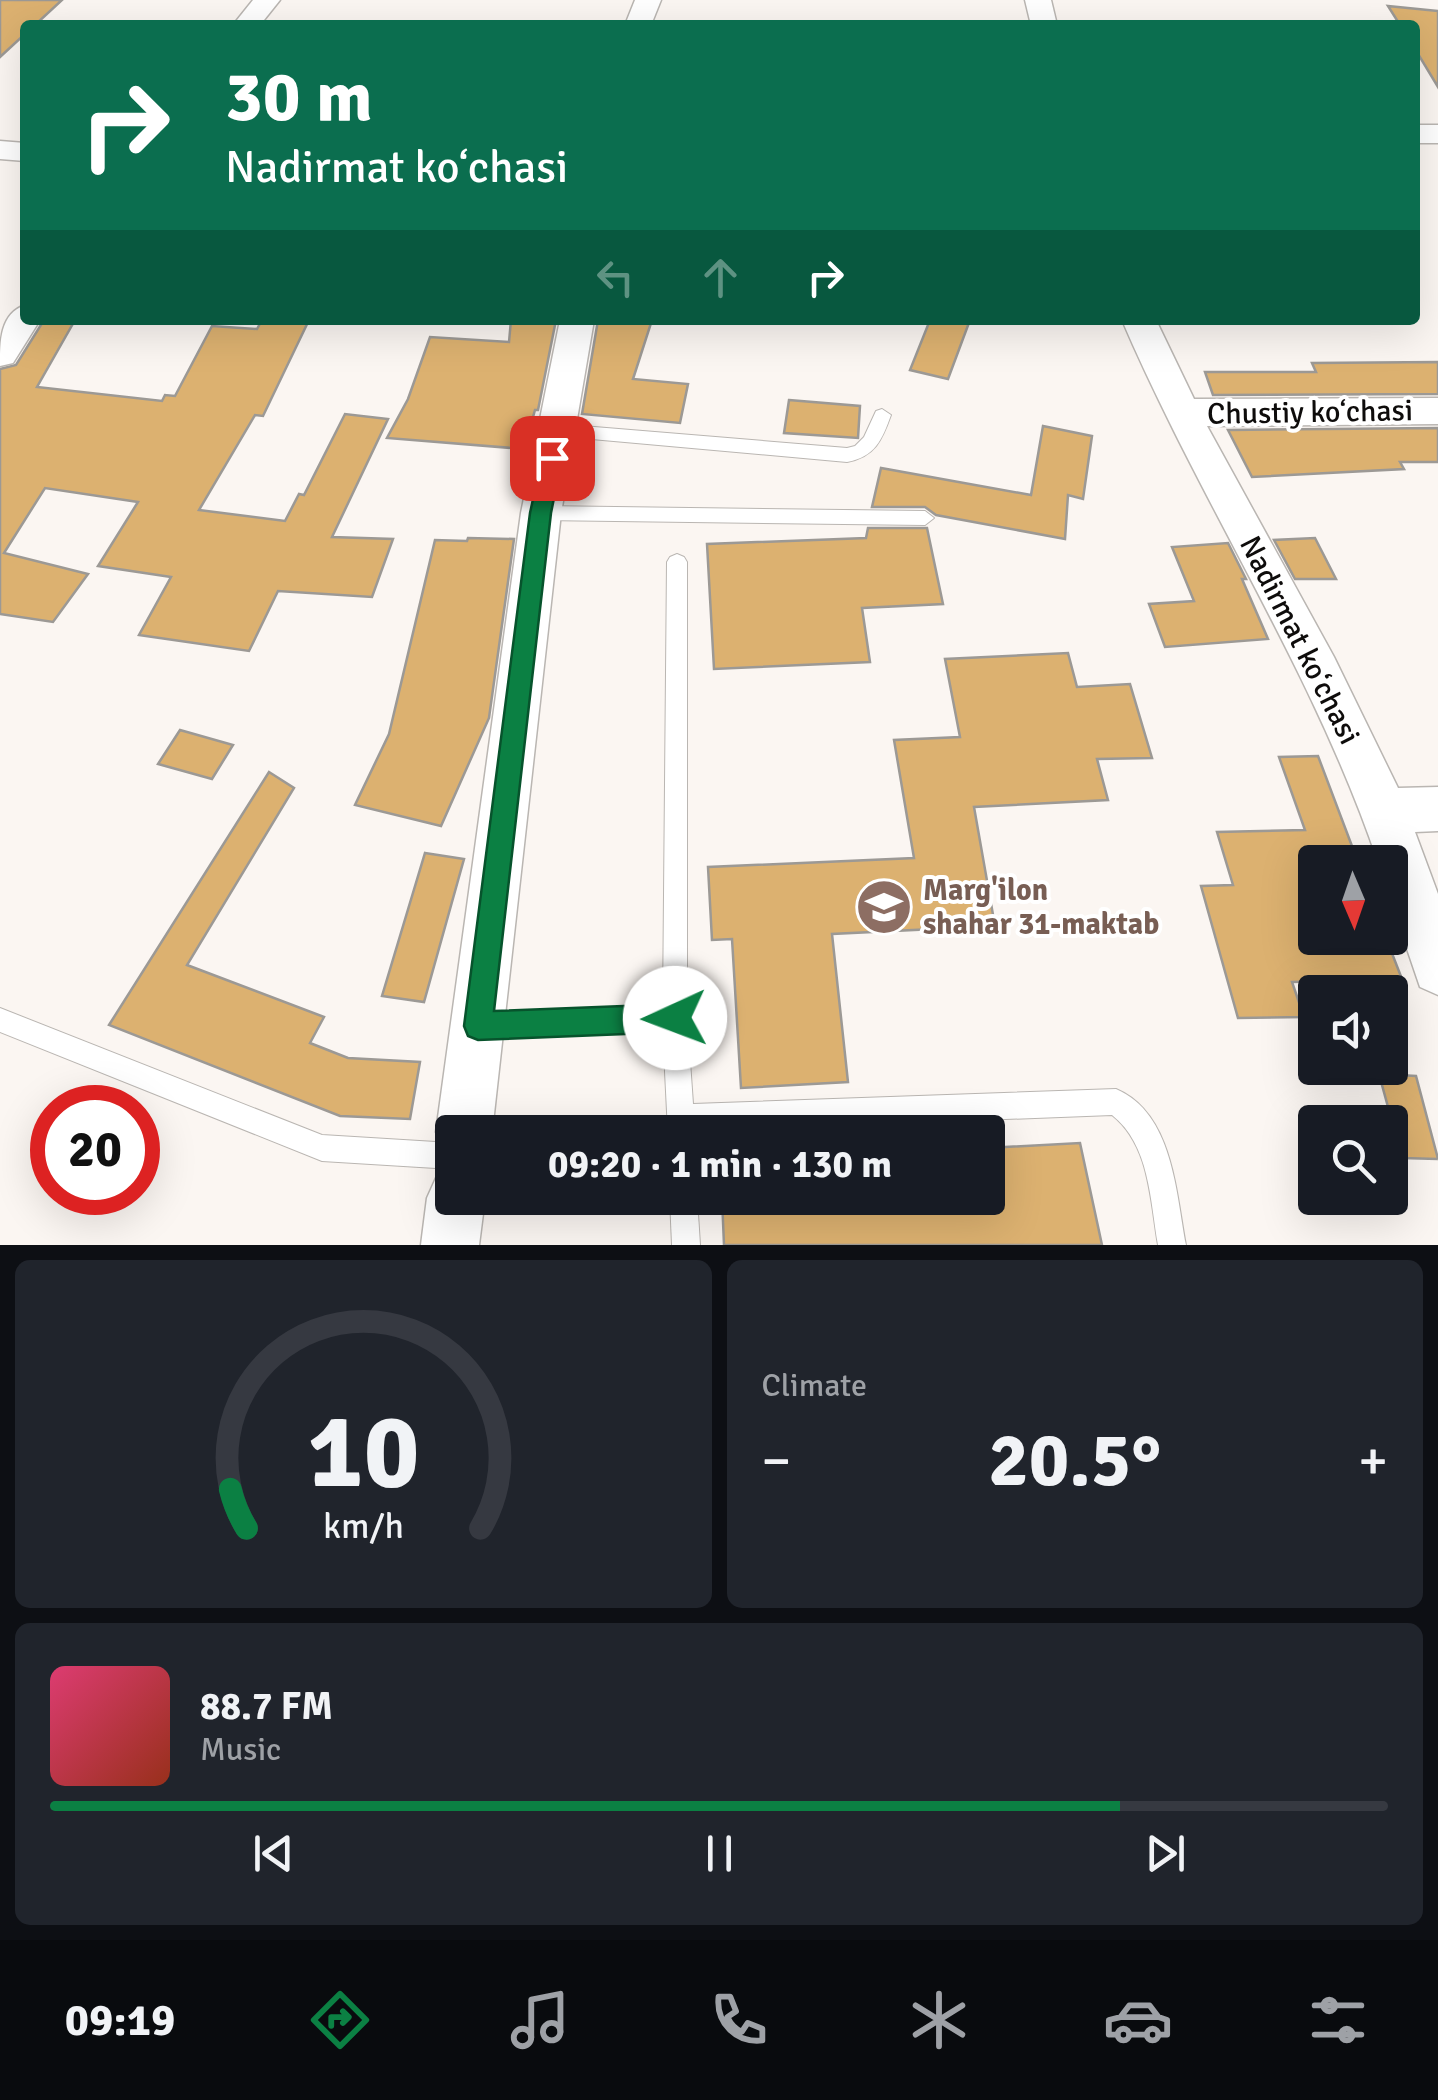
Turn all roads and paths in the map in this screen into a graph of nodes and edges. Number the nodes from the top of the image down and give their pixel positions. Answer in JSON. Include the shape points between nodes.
{"nodes":[{"id":1,"x":268,"y":0,"type":"edge"},
{"id":2,"x":250,"y":20,"type":"edge"},
{"id":3,"x":20,"y":324,"type":"edge"},
{"id":4,"x":576,"y":325,"type":"edge"},
{"id":5,"x":1141,"y":325,"type":"edge"},
{"id":6,"x":0,"y":354,"type":"edge"},
{"id":7,"x":1438,"y":410,"type":"edge"},
{"id":8,"x":1182,"y":413,"type":"junction"},
{"id":9,"x":882,"y":415,"type":"dead end"},
{"id":10,"x":558,"y":430,"type":"junction"},
{"id":11,"x":541,"y":513,"type":"junction"},
{"id":12,"x":925,"y":518,"type":"dead end"},
{"id":13,"x":677,"y":562,"type":"dead end"},
{"id":14,"x":1438,"y":809,"type":"edge"},
{"id":15,"x":1385,"y":810,"type":"junction"},
{"id":16,"x":1438,"y":970,"type":"edge"},
{"id":17,"x":675,"y":1018,"type":"junction"},
{"id":18,"x":0,"y":1020,"type":"edge"},
{"id":19,"x":478,"y":1026,"type":"junction"},
{"id":20,"x":466,"y":1115,"type":"edge"},
{"id":21,"x":680,"y":1115,"type":"edge"},
{"id":22,"x":870,"y":1115,"type":"edge"},
{"id":23,"x":435,"y":1155,"type":"edge"},
{"id":24,"x":454,"y":1215,"type":"edge"},
{"id":25,"x":685,"y":1215,"type":"edge"},
{"id":26,"x":450,"y":1245,"type":"edge"},
{"id":27,"x":686,"y":1245,"type":"edge"},
{"id":28,"x":1172,"y":1245,"type":"edge"}],
"edges":[{"from":1,"to":2,"type":"street"},
{"from":3,"to":6,"type":"street"},
{"from":4,"to":10,"type":"street"},
{"from":5,"to":8,"type":"street","name":"Nadirmat koʻchasi"},
{"from":7,"to":8,"type":"street","name":"Chustiy koʻchasi"},
{"from":8,"to":15,"type":"street","name":"Nadirmat koʻchasi"},
{"from":9,"to":10,"type":"lane","via":[[869,447],[847,455]]},
{"from":10,"to":11,"type":"street"},
{"from":11,"to":12,"type":"lane"},
{"from":11,"to":19,"type":"street"},
{"from":13,"to":17,"type":"lane"},
{"from":14,"to":15,"type":"street"},
{"from":15,"to":16,"type":"street","name":"Nadirmat koʻchasi"},
{"from":17,"to":19,"type":"lane"},
{"from":17,"to":21,"type":"lane"},
{"from":18,"to":23,"type":"lane","via":[[322,1148]]},
{"from":19,"to":20,"type":"street"},
{"from":22,"to":28,"type":"lane","via":[[1116,1102],[1134,1113],[1148,1138]]},
{"from":24,"to":26,"type":"street"},
{"from":25,"to":27,"type":"lane"}]}
